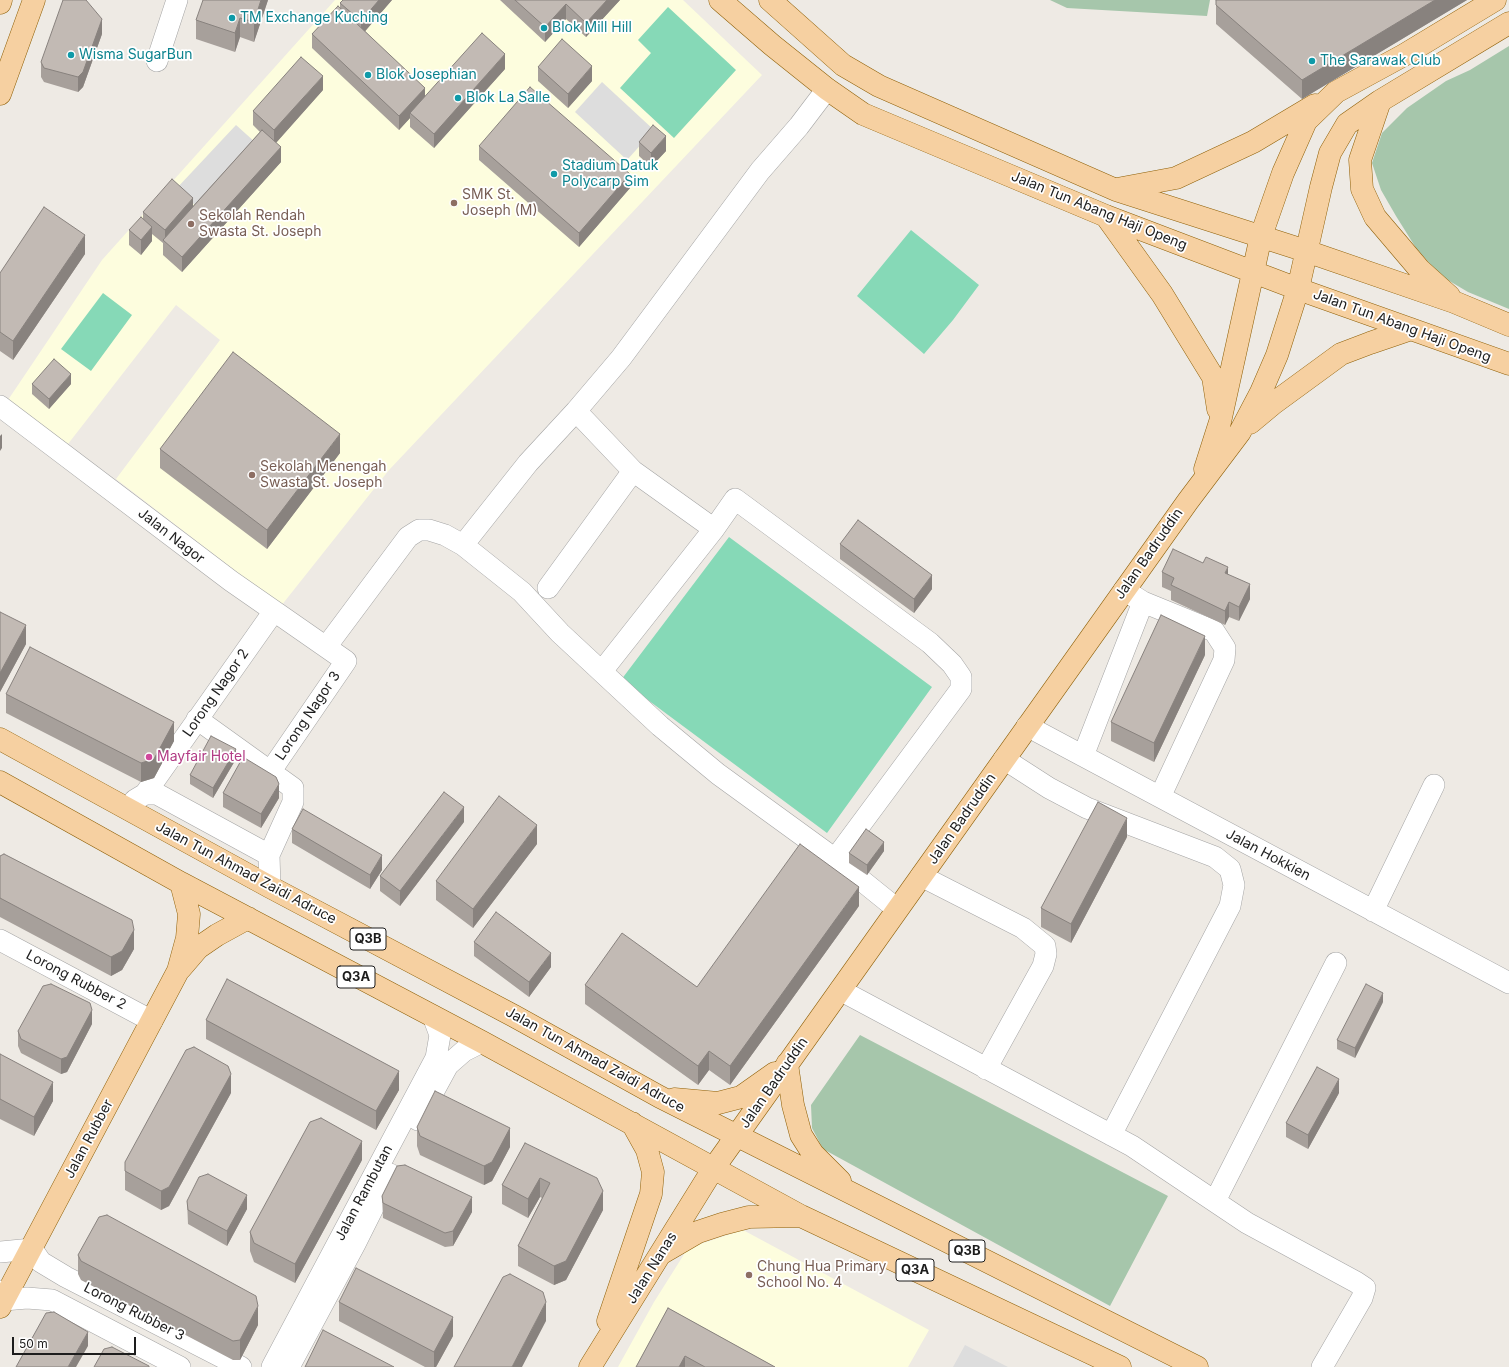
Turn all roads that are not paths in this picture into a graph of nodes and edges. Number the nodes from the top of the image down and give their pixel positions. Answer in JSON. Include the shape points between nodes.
{"nodes":[{"id":1,"x":1,"y":0,"type":"edge"},
{"id":2,"x":34,"y":0,"type":"edge"},
{"id":3,"x":177,"y":0,"type":"edge"},
{"id":4,"x":720,"y":0,"type":"edge"},
{"id":5,"x":770,"y":0,"type":"edge"},
{"id":6,"x":1495,"y":0,"type":"edge"},
{"id":7,"x":0,"y":3,"type":"edge"},
{"id":8,"x":1509,"y":23,"type":"edge"},
{"id":9,"x":156,"y":61,"type":"dead end"},
{"id":10,"x":3,"y":87,"type":"edge"},
{"id":11,"x":827,"y":89,"type":"junction"},
{"id":12,"x":1336,"y":92,"type":"junction"},
{"id":13,"x":1380,"y":101,"type":"junction"},
{"id":14,"x":0,"y":108,"type":"edge"},
{"id":15,"x":1116,"y":190,"type":"junction"},
{"id":16,"x":1106,"y":216,"type":"junction"},
{"id":17,"x":1262,"y":236,"type":"junction"},
{"id":18,"x":1306,"y":251,"type":"junction"},
{"id":19,"x":1254,"y":272,"type":"junction"},
{"id":20,"x":1298,"y":289,"type":"junction"},
{"id":21,"x":1454,"y":302,"type":"junction"},
{"id":22,"x":1509,"y":325,"type":"edge"},
{"id":23,"x":1411,"y":329,"type":"junction"},
{"id":24,"x":1509,"y":364,"type":"edge"},
{"id":25,"x":0,"y":406,"type":"edge"},
{"id":26,"x":576,"y":411,"type":"junction"},
{"id":27,"x":1220,"y":422,"type":"junction"},
{"id":28,"x":1240,"y":432,"type":"junction"},
{"id":29,"x":633,"y":471,"type":"junction"},
{"id":30,"x":1188,"y":500,"type":"junction"},
{"id":31,"x":714,"y":529,"type":"junction"},
{"id":32,"x":463,"y":545,"type":"junction"},
{"id":33,"x":548,"y":588,"type":"dead end"},
{"id":34,"x":1124,"y":590,"type":"junction"},
{"id":35,"x":1143,"y":602,"type":"junction"},
{"id":36,"x":274,"y":611,"type":"junction"},
{"id":37,"x":326,"y":647,"type":"junction"},
{"id":38,"x":346,"y":660,"type":"joint"},
{"id":39,"x":602,"y":671,"type":"junction"},
{"id":40,"x":197,"y":719,"type":"junction"},
{"id":41,"x":1027,"y":726,"type":"junction"},
{"id":42,"x":0,"y":739,"type":"edge"},
{"id":43,"x":1083,"y":756,"type":"junction"},
{"id":44,"x":1004,"y":759,"type":"junction"},
{"id":45,"x":270,"y":772,"type":"junction"},
{"id":46,"x":0,"y":782,"type":"edge"},
{"id":47,"x":1434,"y":785,"type":"dead end"},
{"id":48,"x":145,"y":794,"type":"junction"},
{"id":49,"x":1160,"y":797,"type":"junction"},
{"id":50,"x":122,"y":806,"type":"junction"},
{"id":51,"x":268,"y":855,"type":"junction"},
{"id":52,"x":835,"y":859,"type":"junction"},
{"id":53,"x":921,"y":876,"type":"junction"},
{"id":54,"x":181,"y":883,"type":"junction"},
{"id":55,"x":270,"y":887,"type":"junction"},
{"id":56,"x":897,"y":909,"type":"junction"},
{"id":57,"x":1373,"y":911,"type":"junction"},
{"id":58,"x":248,"y":918,"type":"junction"},
{"id":59,"x":0,"y":940,"type":"edge"},
{"id":60,"x":1336,"y":963,"type":"dead end"},
{"id":61,"x":178,"y":971,"type":"junction"},
{"id":62,"x":1509,"y":983,"type":"edge"},
{"id":63,"x":840,"y":990,"type":"junction"},
{"id":64,"x":433,"y":1016,"type":"junction"},
{"id":65,"x":152,"y":1021,"type":"junction"},
{"id":66,"x":482,"y":1042,"type":"junction"},
{"id":67,"x":787,"y":1064,"type":"junction"},
{"id":68,"x":986,"y":1069,"type":"junction"},
{"id":69,"x":660,"y":1097,"type":"junction"},
{"id":70,"x":632,"y":1123,"type":"junction"},
{"id":71,"x":1111,"y":1135,"type":"junction"},
{"id":72,"x":736,"y":1137,"type":"junction"},
{"id":73,"x":713,"y":1169,"type":"junction"},
{"id":74,"x":854,"y":1194,"type":"junction"},
{"id":75,"x":1215,"y":1201,"type":"junction"},
{"id":76,"x":801,"y":1216,"type":"junction"},
{"id":77,"x":32,"y":1248,"type":"junction"},
{"id":78,"x":0,"y":1252,"type":"edge"},
{"id":79,"x":661,"y":1254,"type":"junction"},
{"id":80,"x":1,"y":1299,"type":"edge"},
{"id":81,"x":591,"y":1365,"type":"edge"},
{"id":82,"x":180,"y":1367,"type":"edge"},
{"id":83,"x":241,"y":1367,"type":"edge"},
{"id":84,"x":272,"y":1367,"type":"edge"},
{"id":85,"x":289,"y":1367,"type":"edge"},
{"id":86,"x":1120,"y":1367,"type":"edge"},
{"id":87,"x":1197,"y":1367,"type":"edge"},
{"id":88,"x":1322,"y":1367,"type":"edge"}],
"edges":[{"from":1,"to":7,"type":"main road"},
{"from":2,"to":10,"type":"main road"},
{"from":3,"to":9,"type":"street"},
{"from":4,"to":11,"type":"main road","name":"Jalan Tun Abang Haji Openg"},
{"from":5,"to":15,"type":"main road","name":"Jalan Tun Abang Haji Openg","via":[[843,65],[879,86]]},
{"from":6,"to":12,"type":"main road","via":[[1404,55]]},
{"from":8,"to":13,"type":"main road","name":"Jalan Badruddin"},
{"from":10,"to":14,"type":"main road"},
{"from":11,"to":16,"type":"main road","name":"Jalan Tun Abang Haji Openg","via":[[863,114]]},
{"from":11,"to":26,"type":"street","via":[[760,171],[621,358]]},
{"from":12,"to":15,"type":"main road","via":[[1252,142],[1176,178]]},
{"from":12,"to":17,"type":"main road","name":"Jalan Badruddin","via":[[1306,121]]},
{"from":13,"to":18,"type":"main road","name":"Jalan Badruddin","via":[[1347,124],[1330,154]]},
{"from":13,"to":21,"type":"main road","via":[[1360,160],[1362,189],[1375,217],[1420,270]]},
{"from":15,"to":17,"type":"main road","name":"Jalan Tun Abang Haji Openg"},
{"from":16,"to":19,"type":"main road","name":"Jalan Tun Abang Haji Openg"},
{"from":16,"to":27,"type":"main road","via":[[1162,294],[1213,377]]},
{"from":17,"to":18,"type":"main road","name":"Jalan Tun Abang Haji Openg"},
{"from":17,"to":19,"type":"main road","name":"Jalan Badruddin"},
{"from":18,"to":20,"type":"main road","name":"Jalan Badruddin"},
{"from":18,"to":21,"type":"main road","name":"Jalan Tun Abang Haji Openg"},
{"from":19,"to":20,"type":"main road","name":"Jalan Tun Abang Haji Openg"},
{"from":19,"to":27,"type":"main road","name":"Jalan Badruddin"},
{"from":20,"to":23,"type":"main road","name":"Jalan Tun Abang Haji Openg"},
{"from":20,"to":28,"type":"main road","name":"Jalan Badruddin","via":[[1277,355]]},
{"from":21,"to":22,"type":"main road","name":"Jalan Tun Abang Haji Openg"},
{"from":23,"to":24,"type":"main road","name":"Jalan Tun Abang Haji Openg"},
{"from":23,"to":28,"type":"main road","via":[[1342,354],[1274,403]]},
{"from":25,"to":36,"type":"street","name":"Jalan Nagor"},
{"from":26,"to":29,"type":"street"},
{"from":26,"to":32,"type":"street","via":[[528,463]]},
{"from":27,"to":30,"type":"main road","name":"Jalan Badruddin","via":[[1207,465]]},
{"from":28,"to":30,"type":"main road","name":"Jalan Badruddin"},
{"from":29,"to":31,"type":"street"},
{"from":29,"to":33,"type":"street"},
{"from":30,"to":34,"type":"main road","name":"Jalan Badruddin"},
{"from":31,"to":39,"type":"street"},
{"from":31,"to":52,"type":"street","via":[[735,499],[930,643],[952,664],[961,677],[961,689]]},
{"from":32,"to":37,"type":"street","via":[[430,530],[419,530],[408,537]]},
{"from":32,"to":39,"type":"street","via":[[522,592],[560,633]]},
{"from":34,"to":35,"type":"street"},
{"from":34,"to":41,"type":"main road","name":"Jalan Badruddin"},
{"from":35,"to":43,"type":"street"},
{"from":35,"to":49,"type":"street","via":[[1214,631],[1225,648],[1224,660]]},
{"from":36,"to":37,"type":"street","name":"Jalan Nagor"},
{"from":36,"to":40,"type":"street","name":"Lorong Nagor 2"},
{"from":37,"to":38,"type":"street","name":"Jalan Nagor"},
{"from":38,"to":45,"type":"street","name":"Lorong Nagor 3"},
{"from":39,"to":52,"type":"street","via":[[660,726],[718,774]]},
{"from":40,"to":45,"type":"street"},
{"from":40,"to":48,"type":"street","name":"Lorong Nagor 2"},
{"from":41,"to":43,"type":"street","name":"Jalan Hokkien"},
{"from":41,"to":44,"type":"main road","name":"Jalan Badruddin"},
{"from":42,"to":50,"type":"main road","name":"Jalan Tun Ahmad Zaidi Adruce","number":"Q3B"},
{"from":43,"to":49,"type":"street","name":"Jalan Hokkien"},
{"from":44,"to":53,"type":"main road","name":"Jalan Badruddin"},
{"from":44,"to":71,"type":"street","via":[[1086,808],[1215,857],[1230,869],[1234,885],[1230,906]]},
{"from":45,"to":51,"type":"street","via":[[293,788],[293,802]]},
{"from":46,"to":54,"type":"main road","number":"Q3A"},
{"from":47,"to":57,"type":"street"},
{"from":48,"to":50,"type":"street"},
{"from":48,"to":51,"type":"street","via":[[157,794]]},
{"from":49,"to":57,"type":"street","name":"Jalan Hokkien"},
{"from":50,"to":55,"type":"main road","name":"Jalan Tun Ahmad Zaidi Adruce","number":"Q3B"},
{"from":51,"to":55,"type":"street"},
{"from":52,"to":56,"type":"street"},
{"from":53,"to":56,"type":"main road","name":"Jalan Badruddin"},
{"from":53,"to":68,"type":"street","via":[[1023,928],[1045,946],[1043,966]]},
{"from":54,"to":58,"type":"main road","number":"Q3A"},
{"from":54,"to":61,"type":"main road","name":"Jalan Rubber","via":[[189,914],[187,938]]},
{"from":55,"to":69,"type":"main road","name":"Jalan Tun Ahmad Zaidi Adruce","number":"Q3B","via":[[514,1016]]},
{"from":56,"to":63,"type":"main road","name":"Jalan Badruddin"},
{"from":57,"to":62,"type":"street","name":"Jalan Hokkien"},
{"from":58,"to":61,"type":"main road","name":"Jalan Rubber","via":[[198,948]]},
{"from":58,"to":64,"type":"main road","number":"Q3A"},
{"from":59,"to":65,"type":"street","name":"Lorong Rubber 2"},
{"from":60,"to":75,"type":"street"},
{"from":61,"to":65,"type":"main road","name":"Jalan Rubber"},
{"from":63,"to":67,"type":"main road","name":"Jalan Badruddin"},
{"from":63,"to":68,"type":"street"},
{"from":64,"to":66,"type":"main road","number":"Q3A"},
{"from":64,"to":84,"type":"street","name":"Jalan Rambutan","via":[[440,1035],[436,1058]]},
{"from":65,"to":77,"type":"main road","name":"Jalan Rubber"},
{"from":66,"to":70,"type":"main road","number":"Q3A"},
{"from":66,"to":85,"type":"street","name":"Jalan Rambutan","via":[[464,1051],[448,1065]]},
{"from":67,"to":69,"type":"main road","via":[[741,1097],[718,1103]]},
{"from":67,"to":72,"type":"main road","name":"Jalan Badruddin"},
{"from":67,"to":74,"type":"main road","via":[[800,1135],[813,1154]]},
{"from":68,"to":71,"type":"street"},
{"from":69,"to":72,"type":"main road","name":"Jalan Tun Ahmad Zaidi Adruce","number":"Q3B"},
{"from":70,"to":73,"type":"main road","number":"Q3A"},
{"from":70,"to":81,"type":"main road","via":[[647,1150],[653,1172],[650,1194],[625,1273]]},
{"from":71,"to":75,"type":"street"},
{"from":72,"to":73,"type":"main road","name":"Jalan Badruddin"},
{"from":72,"to":74,"type":"main road","name":"Jalan Tun Ahmad Zaidi Adruce","number":"Q3B"},
{"from":73,"to":76,"type":"main road","number":"Q3A"},
{"from":73,"to":79,"type":"main road","name":"Jalan Nanas"},
{"from":74,"to":87,"type":"main road","name":"Jalan Tun Ahmad Zaidi Adruce","number":"Q3B"},
{"from":75,"to":88,"type":"street","via":[[1247,1223],[1365,1288],[1362,1298]]},
{"from":76,"to":79,"type":"main road","via":[[749,1218],[722,1224],[698,1232]]},
{"from":76,"to":86,"type":"main road","number":"Q3A"},
{"from":77,"to":78,"type":"street"},
{"from":77,"to":80,"type":"main road","name":"Jalan Rubber"},
{"from":77,"to":83,"type":"street","name":"Lorong Rubber 3","via":[[41,1262],[66,1277]]},
{"from":79,"to":81,"type":"main road","name":"Jalan Nanas"},
{"from":80,"to":82,"type":"street","name":"Lorong Rubber 3","via":[[52,1300]]}]}
